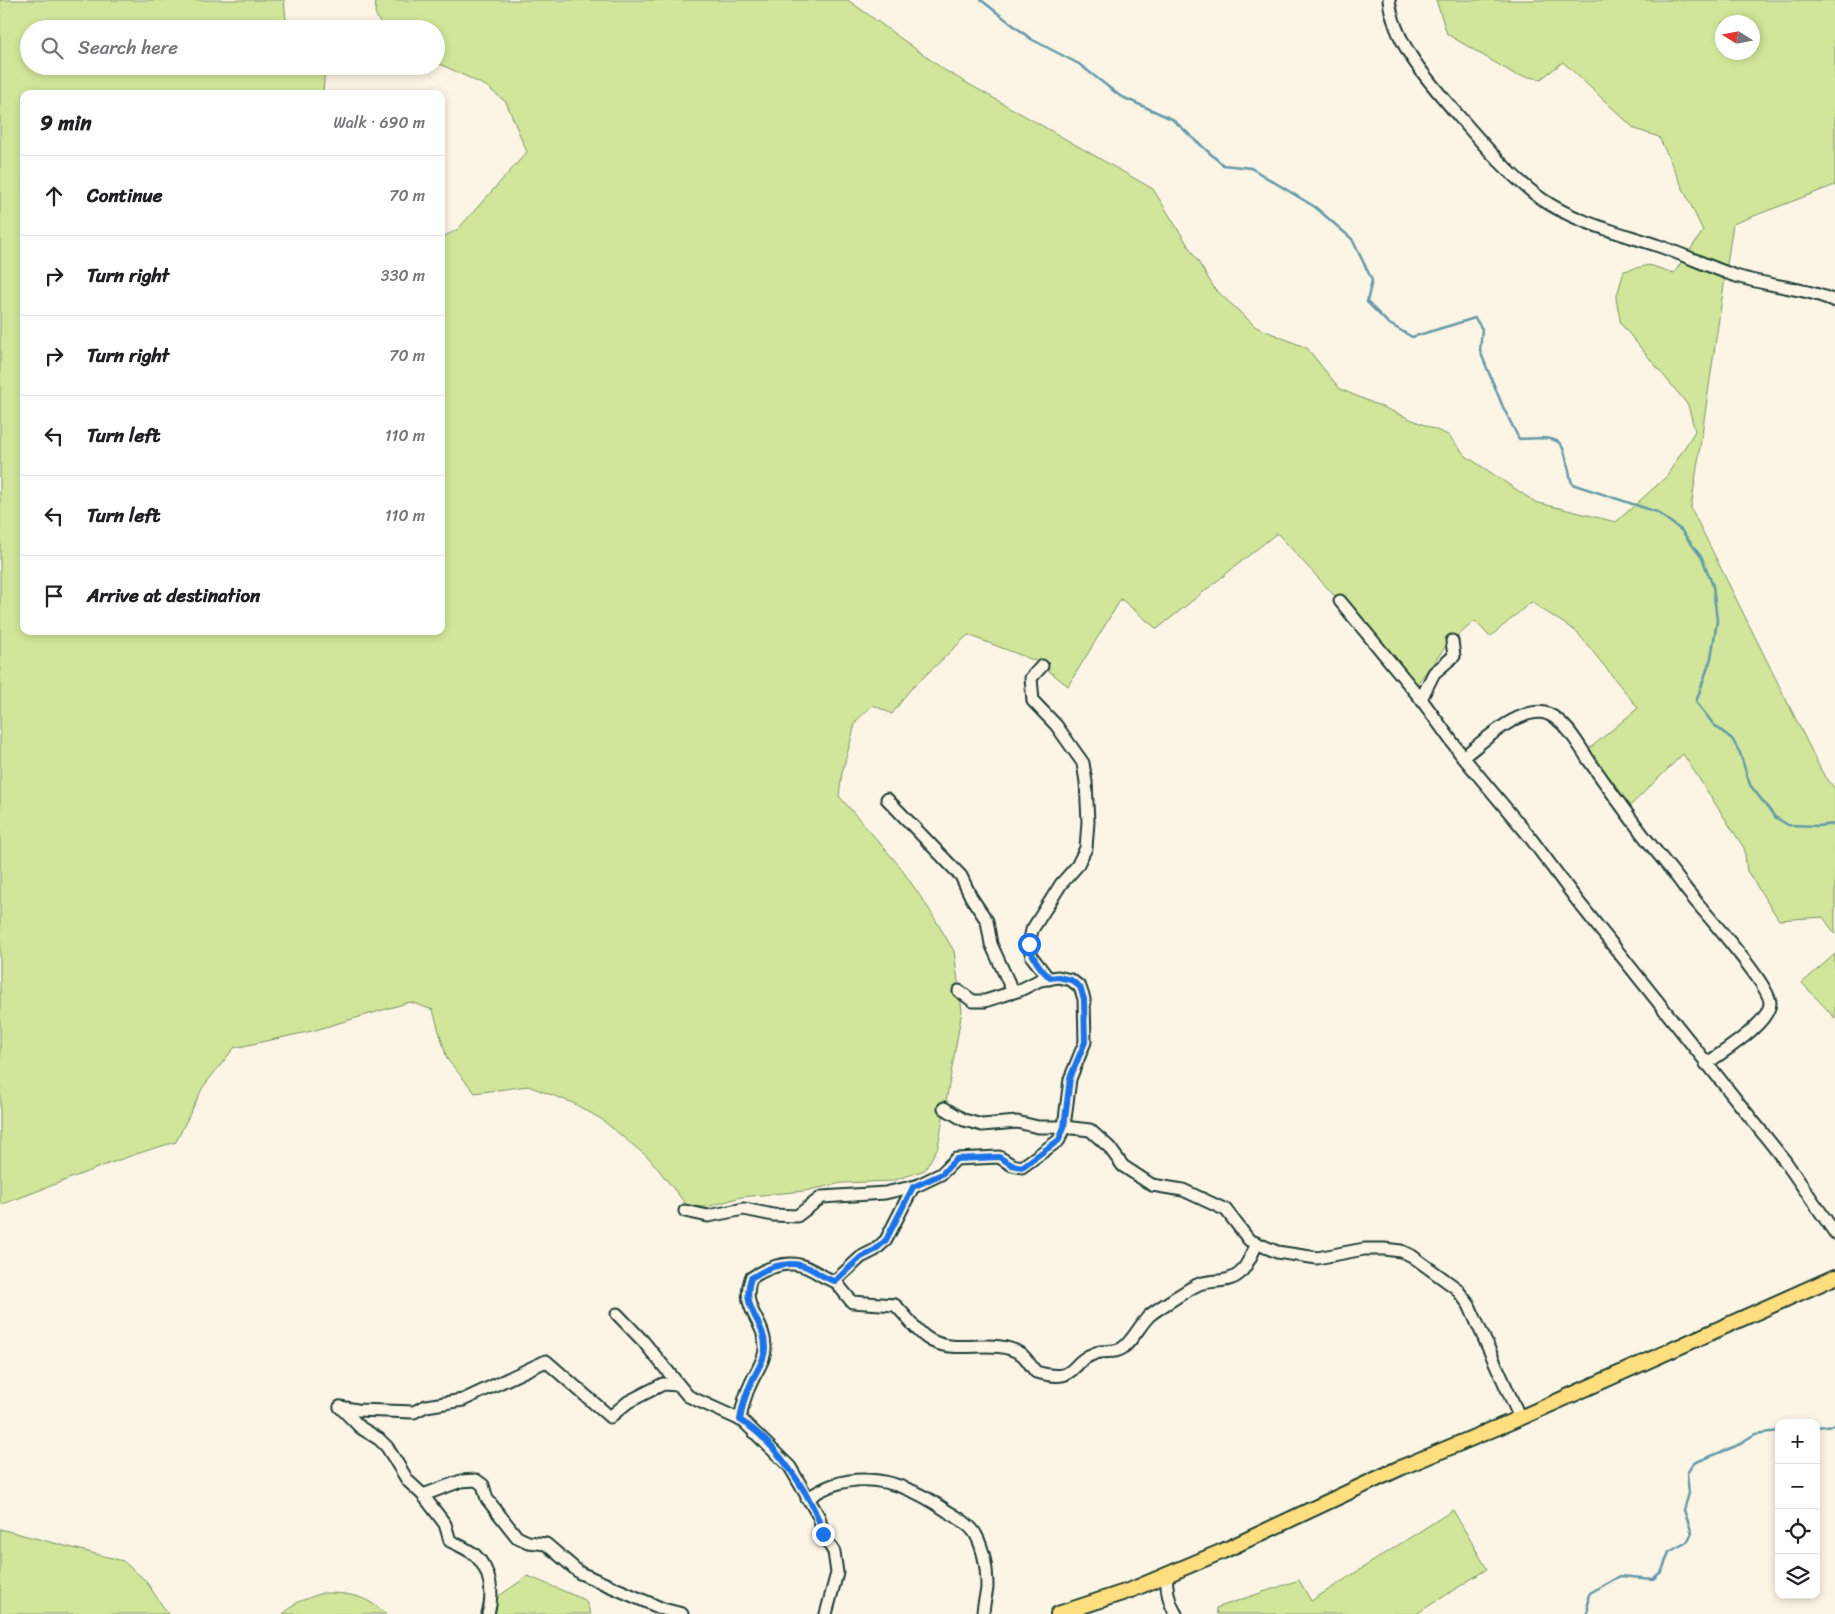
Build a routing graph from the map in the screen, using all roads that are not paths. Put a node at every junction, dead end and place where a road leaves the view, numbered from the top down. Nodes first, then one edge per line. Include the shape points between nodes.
1 (1389, 0) edge
2 (1835, 301) edge
3 (1340, 601) dead end
4 (1452, 641) dead end
5 (1042, 666) dead end
6 (1421, 700) junction
7 (1463, 757) junction
8 (887, 799) dead end
9 (1050, 978) junction
10 (959, 991) dead end
11 (1013, 992) junction
12 (1706, 1064) junction
13 (944, 1108) dead end
14 (1064, 1127) junction
15 (913, 1187) junction
16 (685, 1211) dead end
17 (1835, 1233) edge
18 (1257, 1244) junction
19 (1835, 1277) edge
20 (835, 1281) junction
21 (617, 1314) dead end
22 (678, 1385) junction
23 (1520, 1418) junction
24 (740, 1420) junction
25 (423, 1495) junction
26 (806, 1499) junction
27 (1166, 1575) junction
28 (488, 1614) edge
29 (682, 1614) edge
30 (826, 1614) edge
31 (983, 1614) edge
32 (1058, 1614) edge
33 (1176, 1614) edge

1 - 2 street via 1406,49 1440,94 1486,147 1544,201 1597,225 1734,275
3 - 6 street
4 - 6 street via 1454,656 1434,673
5 - 9 street via 1031,678 1033,701 1056,725 1083,763 1088,822 1086,848 1077,866 1032,930 1029,944 1032,957
6 - 7 street
7 - 12 street via 1529,836
7 - 12 street via 1515,718 1532,712 1548,714 1574,737 1642,834 1741,956 1768,995 1768,1013 1760,1022
8 - 11 street via 961,876 987,921 991,944
9 - 11 street
9 - 14 street via 1071,980 1080,987 1084,999 1085,1042 1070,1078
10 - 11 street via 973,1001 985,1001
12 - 17 street via 1785,1161
13 - 14 street via 964,1120 982,1125 1017,1122 1038,1127
14 - 15 street via 1059,1140 1022,1167 999,1157 956,1159 942,1174
14 - 18 street via 1090,1130 1109,1147 1122,1166 1152,1184 1183,1190 1226,1210 1249,1240
15 - 16 street via 885,1193 822,1196 797,1216 744,1209 708,1216
15 - 20 street via 886,1240
18 - 20 street via 1239,1274 1227,1280 1196,1285 1150,1314 1126,1346 1114,1352 1097,1352 1073,1372 1062,1375 1036,1372 1023,1355 1006,1347 956,1346 927,1338 894,1305 852,1302
18 - 23 street via 1277,1252 1317,1258 1364,1249 1401,1251 1424,1263 1456,1288 1469,1305
19 - 23 main road
20 - 24 street via 810,1268 792,1264 777,1265 751,1278 747,1299 766,1349 745,1397
21 - 22 street
22 - 24 street via 688,1396
22 - 25 street via 663,1384 628,1402 610,1417 546,1362 463,1400 426,1406 414,1412 340,1407 387,1447 408,1481
23 - 27 main road via 1400,1468
24 - 26 street via 790,1467
25 - 28 street via 445,1524 450,1540 475,1555 484,1570 492,1586
25 - 29 street via 460,1481 476,1480 482,1485 487,1500 517,1537 546,1544 580,1573
26 - 30 street via 819,1517 823,1534 834,1552 837,1574
26 - 31 street via 830,1484 863,1479 888,1481 928,1497 976,1534 985,1564 987,1588
27 - 32 main road
27 - 33 street via 1167,1592

